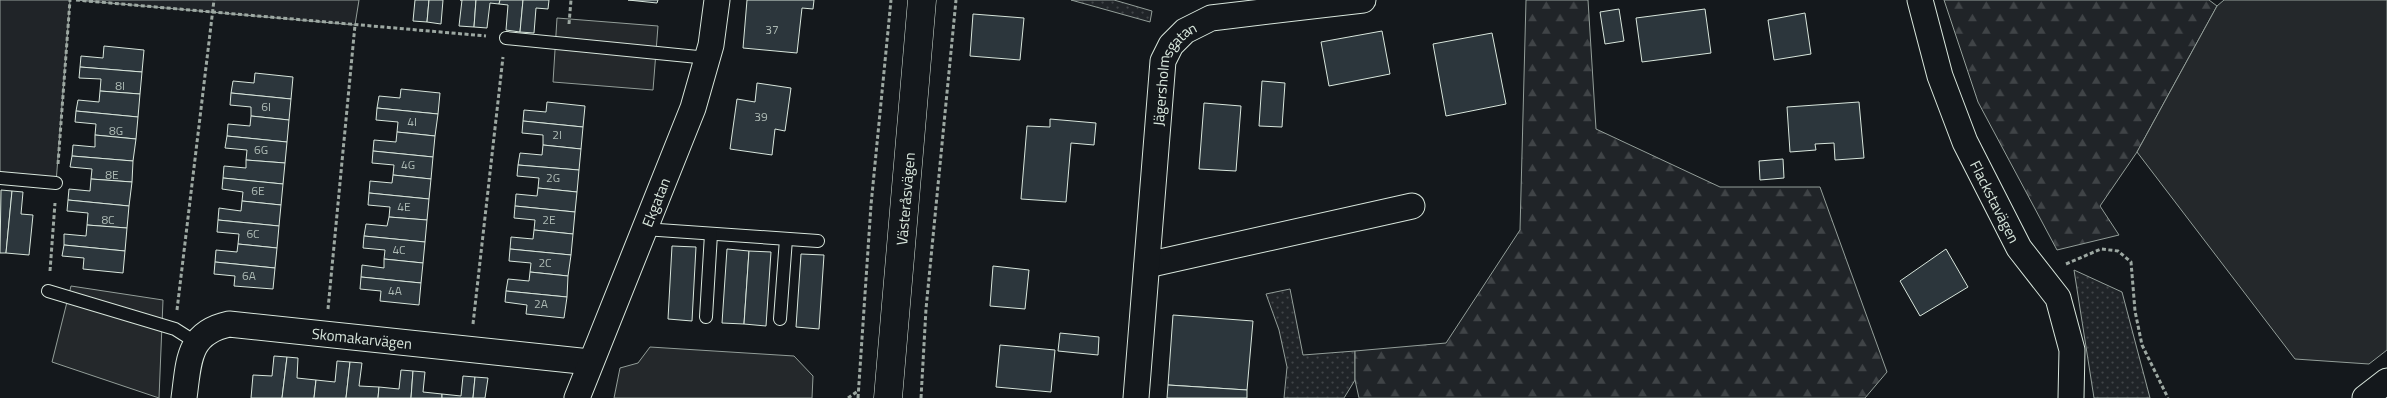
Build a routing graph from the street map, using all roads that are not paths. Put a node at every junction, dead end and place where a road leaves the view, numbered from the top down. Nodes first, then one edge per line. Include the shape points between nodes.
1 (717, 0) edge
2 (922, 0) edge
3 (1363, 0) edge
4 (1920, 0) edge
5 (506, 38) road end
6 (708, 58) junction
7 (0, 178) edge
8 (56, 183) road end
9 (1412, 206) dead end
10 (644, 229) junction
11 (711, 234) junction
12 (786, 238) junction
13 (818, 241) dead end
14 (1146, 265) junction
15 (48, 290) road end
16 (706, 317) dead end
17 (780, 319) dead end
18 (197, 343) junction
19 (590, 362) junction
20 (2387, 381) edge
21 (184, 398) edge
22 (577, 398) edge
23 (888, 398) edge
24 (1136, 398) edge
25 (2071, 398) edge
26 (2365, 398) edge

1 - 6 street, Ekgatan
2 - 23 street, Västeråsvägen
3 - 14 street, Jägersholmsgatan via 1210,18 1185,31 1171,45 1163,60
4 - 25 street, Flackstavägen via 1940,76 1965,142 2020,248 2058,298 2072,350
5 - 6 lane
6 - 10 street, Ekgatan via 693,108
7 - 8 lane
9 - 14 street
10 - 11 lane
10 - 19 street, Ekgatan
11 - 12 lane
11 - 16 lane
12 - 13 lane
12 - 17 lane
14 - 24 street, Jägersholmsgatan
15 - 18 lane via 175,329
18 - 19 street, Skomakarvägen via 214,327 229,324
18 - 21 street via 192,351
19 - 22 street, Ekgatan
20 - 26 street

